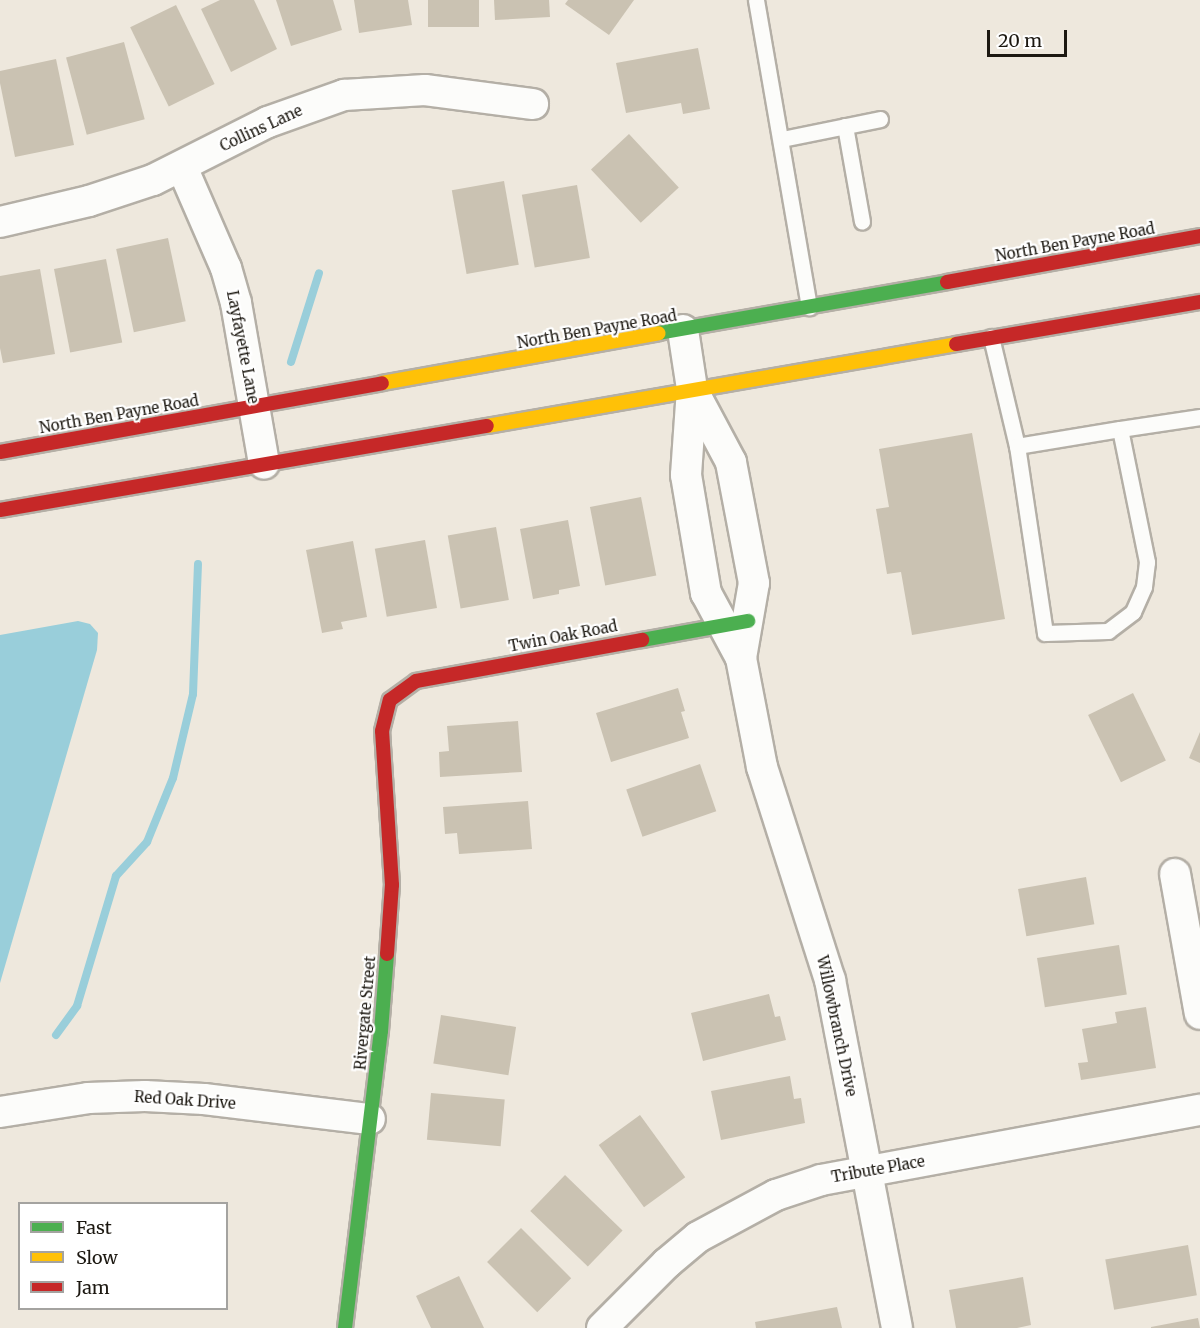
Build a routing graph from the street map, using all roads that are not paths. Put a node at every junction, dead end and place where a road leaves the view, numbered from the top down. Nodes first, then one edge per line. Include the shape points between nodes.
1 (756, 0) edge
2 (533, 104) dead end
3 (880, 119) dead end
4 (845, 126) junction
5 (782, 139) junction
6 (182, 166) junction
7 (862, 221) dead end
8 (0, 222) edge
9 (1200, 236) edge
10 (1200, 302) edge
11 (808, 307) junction
12 (683, 330) junction
13 (992, 337) junction
14 (692, 389) junction
15 (255, 408) junction
16 (1200, 417) edge
17 (1120, 429) junction
18 (1017, 446) junction
19 (0, 452) edge
20 (264, 464) junction
21 (0, 510) edge
22 (735, 622) junction
23 (390, 700) joint
24 (1175, 874) dead end
25 (1200, 1014) edge
26 (1200, 1110) edge
27 (0, 1112) edge
28 (370, 1119) junction
29 (866, 1172) junction
30 (345, 1328) edge
31 (602, 1328) edge
32 (897, 1328) edge

1 - 5 lane
2 - 6 street, Collins Lane via 425,90 344,95 268,122
3 - 4 lane
4 - 5 lane
4 - 7 lane
5 - 11 lane
6 - 8 street, Collins Lane via 89,201
6 - 15 street, Layfayette Lane via 226,268
9 - 11 street, North Ben Payne Road
10 - 13 street
11 - 12 street, North Ben Payne Road
12 - 14 street, Willowbranch Drive
12 - 15 street, North Ben Payne Road
13 - 14 street
13 - 18 lane
14 - 20 street
14 - 22 street, Willowbranch Drive via 686,475 706,593
14 - 22 street, Willowbranch Drive via 731,462 754,583
15 - 19 street, North Ben Payne Road
15 - 20 street, Layfayette Lane
16 - 17 lane
17 - 18 lane
17 - 18 lane via 1147,562 1144,587 1133,612 1108,631 1045,633
20 - 21 street
22 - 23 street, Twin Oak Road via 416,681
22 - 29 street, Willowbranch Drive via 762,766 830,980
23 - 28 street, Rivergate Street via 382,731 392,885
24 - 25 street
26 - 29 street, Tribute Place
27 - 28 street, Red Oak Drive via 88,1098 145,1096 204,1099
28 - 30 street, Rivergate Street
29 - 31 street, Tribute Place via 821,1180 776,1195 698,1237
29 - 32 street, Willowbranch Drive

